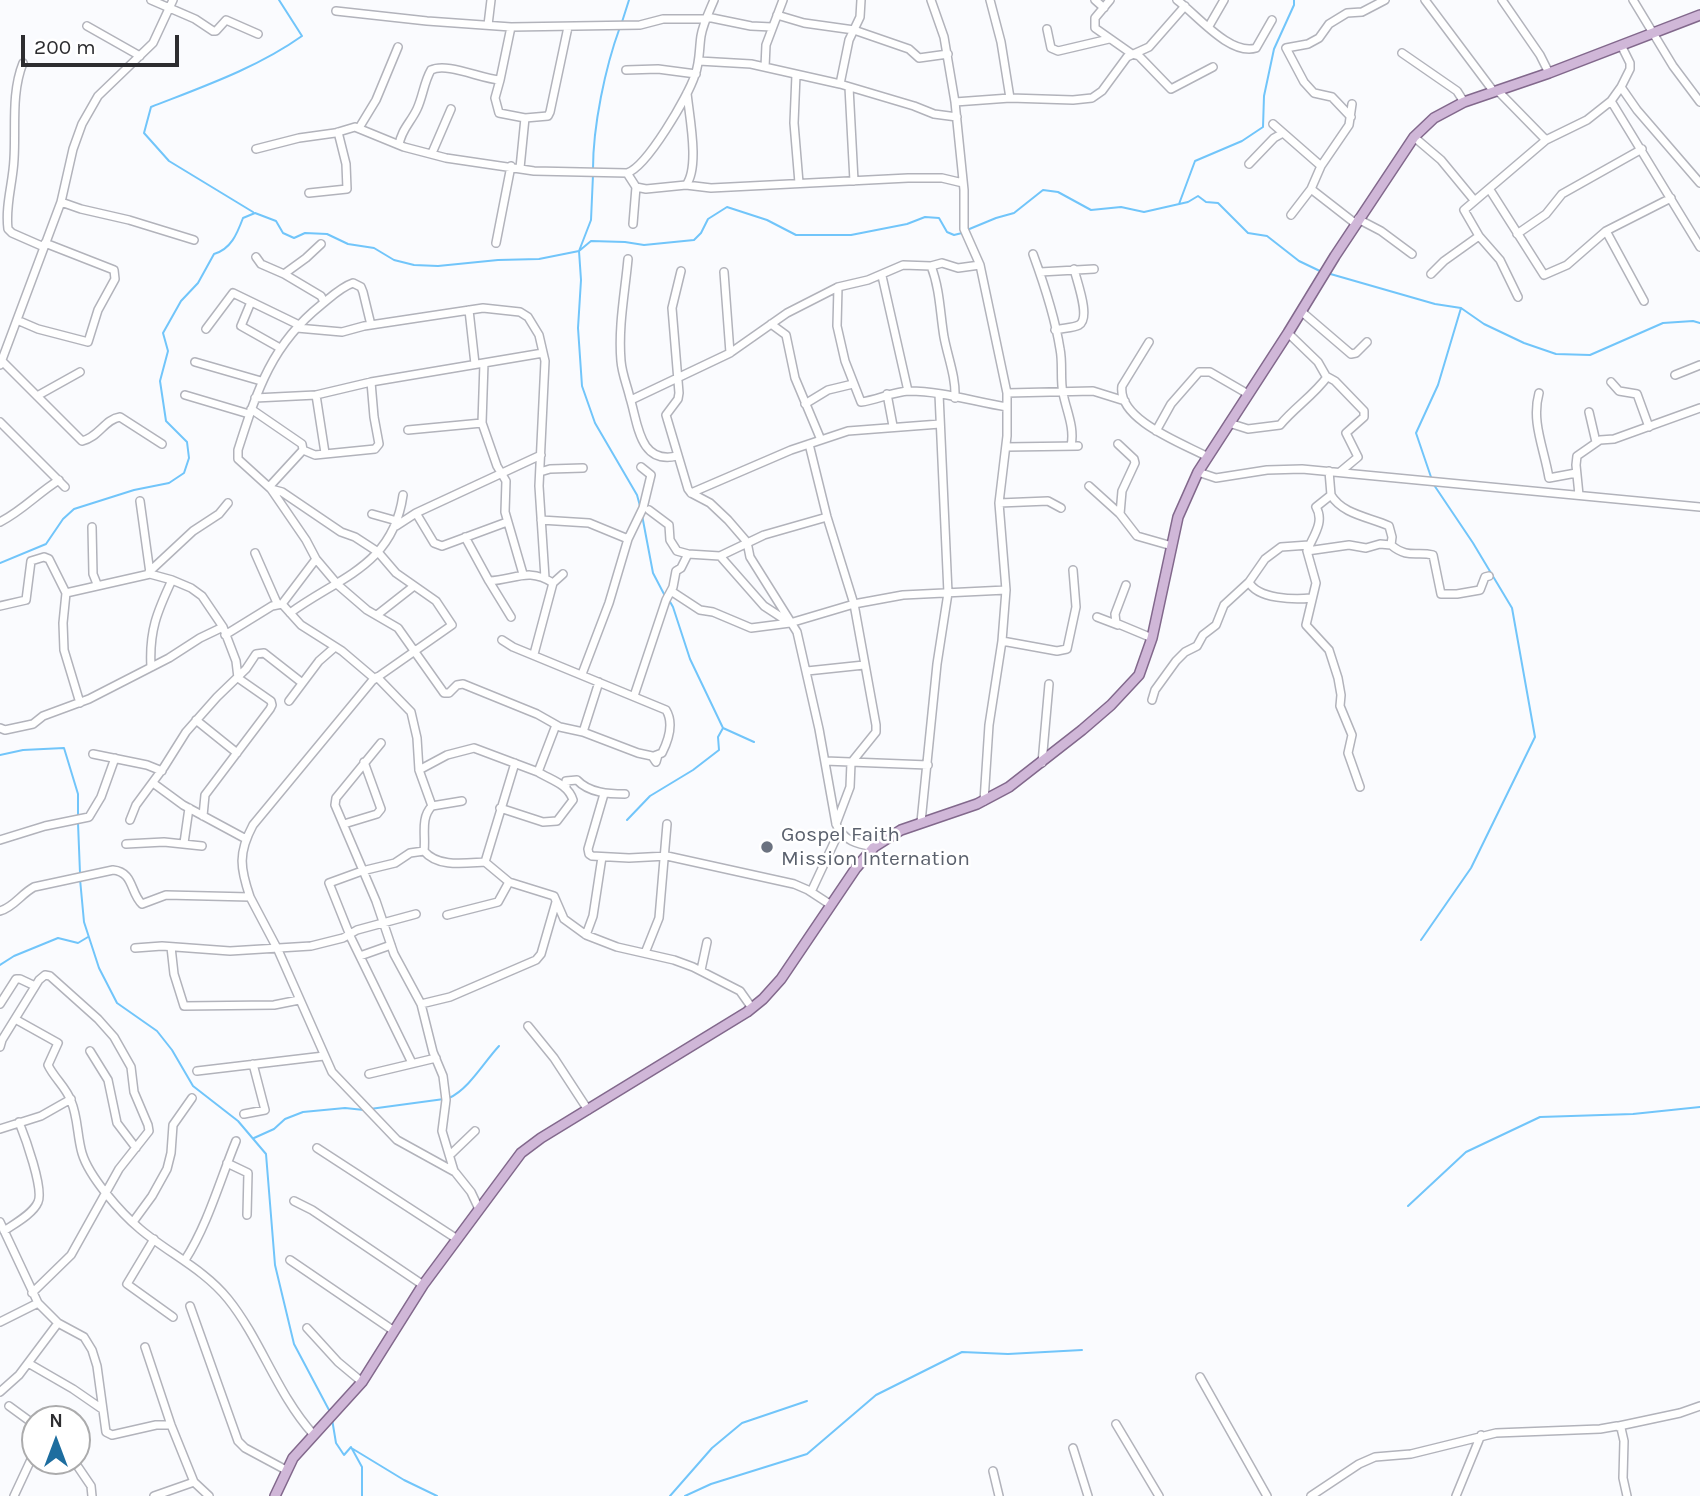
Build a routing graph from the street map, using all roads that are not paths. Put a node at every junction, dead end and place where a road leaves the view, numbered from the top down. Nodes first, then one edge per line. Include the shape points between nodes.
1 (151, 0) edge
2 (491, 0) edge
3 (714, 0) edge
4 (783, 0) edge
5 (860, 0) edge
6 (931, 0) edge
7 (990, 0) edge
8 (1095, 0) edge
9 (1110, 0) edge
10 (1177, 0) edge
11 (1224, 0) edge
12 (1385, 0) edge
13 (1425, 0) edge
14 (1502, 0) edge
15 (1633, 0) edge
16 (171, 4) edge
17 (1185, 6) junction
18 (1104, 8) junction
19 (337, 11) dead end
20 (777, 15) junction
21 (1699, 17) edge
22 (707, 18) junction
23 (1272, 20) dead end
24 (488, 25) junction
25 (87, 26) dead end
26 (1209, 26) junction
27 (512, 27) junction
28 (568, 27) junction
29 (772, 27) junction
30 (1047, 29) dead end
31 (854, 30) junction
32 (258, 34) dead end
33 (1652, 34) junction
34 (1109, 39) junction
35 (1621, 46) junction
36 (398, 47) dead end
37 (1402, 53) dead end
38 (948, 54) junction
39 (1132, 54) junction
40 (140, 57) junction
41 (699, 61) junction
42 (23, 63) dead end
43 (1213, 67) dead end
44 (765, 68) junction
45 (626, 70) dead end
46 (1549, 73) junction
47 (696, 74) junction
48 (796, 75) junction
49 (500, 80) junction
50 (840, 84) junction
51 (849, 87) junction
52 (1622, 87) junction
53 (687, 92) junction
54 (1496, 92) junction
55 (1010, 98) junction
56 (1611, 101) junction
57 (955, 102) junction
58 (1464, 102) junction
59 (1700, 102) edge
60 (1352, 104) dead end
61 (451, 109) dead end
62 (957, 117) junction
63 (1351, 117) junction
64 (525, 118) junction
65 (1273, 124) dead end
66 (359, 128) junction
67 (338, 132) junction
68 (1283, 133) junction
69 (1414, 137) junction
70 (1546, 140) junction
71 (399, 145) junction
72 (256, 149) dead end
73 (1642, 149) junction
74 (432, 153) junction
75 (1249, 164) dead end
76 (511, 166) junction
77 (1321, 166) junction
78 (520, 167) junction
79 (627, 173) junction
80 (854, 181) junction
81 (799, 183) junction
82 (963, 183) junction
83 (1700, 183) edge
84 (686, 185) junction
85 (636, 187) junction
86 (1311, 189) junction
87 (1490, 190) junction
88 (309, 194) dead end
89 (1671, 198) junction
90 (1474, 200) junction
91 (61, 202) junction
92 (1291, 215) dead end
93 (1357, 222) junction
94 (633, 224) dead end
95 (1606, 231) junction
96 (1517, 234) junction
97 (1479, 236) junction
98 (194, 240) dead end
99 (496, 243) dead end
100 (321, 244) dead end
101 (44, 245) junction
102 (1700, 247) edge
103 (1033, 254) dead end
104 (1412, 254) dead end
105 (256, 257) dead end
106 (628, 258) dead end
107 (980, 265) junction
108 (931, 266) junction
109 (1094, 269) dead end
110 (1074, 270) junction
111 (681, 271) dead end
112 (724, 272) dead end
113 (1040, 272) junction
114 (284, 274) junction
115 (1432, 274) dead end
116 (882, 276) junction
117 (838, 287) junction
118 (1518, 297) dead end
119 (1644, 301) dead end
120 (251, 302) junction
121 (324, 302) junction
122 (469, 310) junction
123 (1301, 312) junction
124 (17, 320) junction
125 (771, 324) junction
126 (371, 325) junction
127 (298, 326) junction
128 (206, 329) dead end
129 (1055, 330) junction
130 (1289, 333) junction
131 (1149, 342) dead end
132 (1367, 342) dead end
133 (280, 348) junction
134 (543, 353) junction
135 (730, 353) junction
136 (195, 362) dead end
137 (1, 363) edge
138 (484, 363) junction
139 (475, 364) junction
140 (1700, 365) edge
141 (80, 372) dead end
142 (1675, 375) dead end
143 (1327, 377) junction
144 (679, 378) junction
145 (261, 381) junction
146 (371, 382) junction
147 (1611, 382) dead end
148 (853, 384) junction
149 (908, 391) junction
150 (1062, 392) junction
151 (1007, 393) junction
152 (1539, 393) dead end
153 (887, 394) junction
154 (940, 394) junction
155 (1248, 394) junction
156 (185, 395) dead end
157 (316, 395) junction
158 (37, 396) junction
159 (255, 398) junction
160 (955, 398) junction
161 (631, 400) junction
162 (1125, 401) junction
163 (805, 404) junction
164 (1007, 407) junction
165 (1700, 408) edge
166 (250, 412) junction
167 (1589, 412) dead end
168 (0, 422) edge
169 (482, 423) junction
170 (940, 424) junction
171 (1229, 424) junction
172 (893, 426) junction
173 (1649, 426) junction
174 (408, 430) dead end
175 (1156, 431) junction
176 (821, 440) junction
177 (1596, 442) junction
178 (162, 443) dead end
179 (809, 444) junction
180 (1118, 444) dead end
181 (1006, 447) junction
182 (303, 450) junction
183 (325, 453) junction
184 (541, 455) junction
185 (677, 456) junction
186 (1208, 457) junction
187 (641, 467) dead end
188 (583, 468) dead end
189 (1329, 471) junction
190 (540, 472) junction
191 (1198, 472) junction
192 (1340, 472) junction
193 (502, 473) junction
194 (1576, 473) junction
195 (59, 480) junction
196 (712, 485) junction
197 (1089, 486) dead end
198 (65, 487) dead end
199 (270, 488) junction
200 (691, 493) junction
201 (403, 495) dead end
202 (1331, 495) junction
203 (1579, 495) junction
204 (139, 501) dead end
205 (228, 503) dead end
206 (710, 503) junction
207 (999, 503) junction
208 (1700, 507) edge
209 (1061, 508) dead end
210 (649, 510) dead end
211 (416, 513) junction
212 (372, 514) dead end
213 (1121, 514) junction
214 (827, 517) junction
215 (541, 520) junction
216 (0, 522) edge
217 (507, 522) junction
218 (396, 524) junction
219 (92, 527) dead end
220 (465, 537) junction
221 (628, 539) junction
222 (747, 542) junction
223 (1391, 545) junction
224 (1172, 547) junction
225 (1308, 548) junction
226 (377, 552) junction
227 (255, 553) dead end
228 (688, 554) junction
229 (720, 556) junction
230 (316, 559) junction
231 (1073, 570) dead end
232 (150, 573) junction
233 (523, 574) junction
234 (563, 574) dead end
235 (1489, 576) dead end
236 (545, 578) junction
237 (173, 580) junction
238 (489, 580) junction
239 (1249, 582) junction
240 (554, 583) junction
241 (97, 584) junction
242 (338, 585) junction
243 (1126, 585) dead end
244 (414, 586) junction
245 (1006, 590) junction
246 (671, 591) junction
247 (66, 593) junction
248 (948, 593) junction
249 (1311, 598) junction
250 (279, 603) junction
251 (854, 604) junction
252 (0, 606) edge
253 (289, 613) junction
254 (377, 615) junction
255 (511, 617) dead end
256 (1097, 617) dead end
257 (790, 623) junction
258 (1119, 625) junction
259 (224, 631) junction
260 (1152, 638) junction
261 (502, 640) dead end
262 (1002, 641) junction
263 (335, 647) junction
264 (416, 652) junction
265 (534, 654) junction
266 (864, 666) junction
267 (151, 667) junction
268 (807, 671) junction
269 (582, 674) junction
270 (238, 678) junction
271 (376, 678) junction
272 (301, 682) junction
273 (599, 682) junction
274 (1049, 684) dead end
275 (634, 696) junction
276 (1152, 700) dead end
277 (289, 701) dead end
278 (80, 703) junction
279 (196, 720) junction
280 (556, 725) junction
281 (0, 728) edge
282 (583, 732) junction
283 (381, 743) dead end
284 (237, 753) junction
285 (93, 754) dead end
286 (115, 758) junction
287 (825, 761) junction
288 (364, 762) junction
289 (851, 762) junction
290 (515, 763) junction
291 (1042, 763) junction
292 (928, 765) junction
293 (419, 770) junction
294 (162, 771) junction
295 (537, 772) junction
296 (153, 783) junction
297 (566, 786) junction
298 (1360, 787) dead end
299 (604, 794) junction
300 (625, 794) dead end
301 (984, 801) junction
302 (462, 802) dead end
303 (432, 806) junction
304 (189, 808) junction
305 (500, 808) junction
306 (203, 816) junction
307 (130, 820) dead end
308 (921, 822) junction
309 (344, 824) junction
310 (667, 824) dead end
311 (837, 828) junction
312 (246, 839) junction
313 (0, 840) edge
314 (184, 843) junction
315 (127, 844) dead end
316 (202, 846) dead end
317 (874, 847) junction
318 (424, 852) junction
319 (662, 855) junction
320 (602, 857) junction
321 (485, 862) junction
322 (362, 871) junction
323 (509, 882) junction
324 (811, 892) junction
325 (250, 897) junction
326 (556, 902) junction
327 (831, 905) junction
328 (0, 911) edge
329 (416, 915) dead end
330 (447, 915) dead end
331 (384, 923) junction
332 (349, 934) junction
333 (586, 935) junction
334 (707, 942) dead end
335 (391, 944) junction
336 (171, 947) junction
337 (135, 948) dead end
338 (277, 949) junction
339 (645, 953) junction
340 (360, 956) junction
341 (701, 970) junction
342 (35, 986) junction
343 (299, 1000) junction
344 (0, 1004) edge
345 (421, 1004) junction
346 (752, 1008) junction
347 (15, 1019) junction
348 (528, 1026) dead end
349 (0, 1047) edge
350 (90, 1051) dead end
351 (324, 1056) junction
352 (436, 1058) junction
353 (412, 1063) junction
354 (253, 1064) junction
355 (197, 1071) dead end
356 (369, 1074) dead end
357 (192, 1098) dead end
358 (71, 1099) junction
359 (588, 1110) junction
360 (244, 1114) dead end
361 (19, 1122) junction
362 (0, 1129) edge
363 (475, 1131) dead end
364 (236, 1141) dead end
365 (135, 1148) junction
366 (317, 1148) dead end
367 (450, 1155) junction
368 (227, 1163) junction
369 (455, 1172) junction
370 (106, 1192) junction
371 (294, 1201) dead end
372 (479, 1209) junction
373 (247, 1215) dead end
374 (0, 1222) edge
375 (132, 1222) junction
376 (4, 1231) junction
377 (154, 1239) junction
378 (457, 1239) junction
379 (185, 1259) junction
380 (290, 1260) dead end
381 (423, 1285) junction
382 (32, 1293) junction
383 (38, 1303) junction
384 (190, 1306) dead end
385 (173, 1317) dead end
386 (0, 1322) edge
387 (58, 1323) junction
388 (307, 1328) dead end
389 (394, 1331) junction
390 (145, 1348) dead end
391 (28, 1363) junction
392 (1200, 1377) dead end
393 (362, 1382) junction
394 (0, 1392) edge
395 (9, 1406) dead end
396 (1700, 1406) edge
397 (102, 1409) junction
398 (21, 1414) edge
399 (1116, 1424) dead end
400 (171, 1425) junction
401 (1619, 1426) junction
402 (313, 1434) junction
403 (1481, 1435) junction
404 (1073, 1448) dead end
405 (286, 1471) junction
406 (993, 1471) dead end
407 (24, 1475) edge
408 (84, 1475) edge
409 (194, 1482) junction
410 (14, 1496) edge
411 (92, 1496) edge
412 (153, 1496) edge
413 (209, 1496) edge
414 (275, 1496) edge
415 (999, 1496) edge
416 (1088, 1496) edge
417 (1159, 1496) edge
418 (1267, 1496) edge
419 (1311, 1496) edge
420 (1456, 1496) edge
421 (1627, 1496) edge

1 - 16 street
2 - 24 street
3 - 22 street
4 - 20 street
5 - 31 street
6 - 38 street
7 - 55 street
8 - 18 street
9 - 18 street
10 - 17 street
11 - 26 street
12 - 63 street via 1362,12 1347,13 1308,44 1286,48 1314,93 1332,97
13 - 54 street
14 - 46 street
15 - 33 street
16 - 32 street via 213,31 226,20
16 - 40 street via 156,38
17 - 26 street
17 - 39 street via 1149,47
18 - 34 street via 1093,25
19 - 24 street
20 - 29 street
20 - 31 street
21 - 33 main road
22 - 28 street
22 - 29 street
22 - 41 street
23 - 26 street via 1256,48 1250,50 1231,45
24 - 27 street
25 - 40 street
27 - 28 street
27 - 49 street
28 - 64 street via 551,112 548,117
29 - 44 street
30 - 34 street via 1051,48 1058,51
31 - 38 street via 909,49 919,58
31 - 50 street
33 - 35 main road
33 - 59 street
34 - 39 street
35 - 46 main road
35 - 52 street via 1630,63
36 - 66 street
37 - 58 street via 1457,91
38 - 57 street
39 - 43 street via 1149,64 1171,89
39 - 55 street via 1092,98
40 - 91 street via 92,104 73,149
41 - 44 street
41 - 47 street
42 - 101 street via 16,81 15,160 7,222 12,233
44 - 48 street
45 - 47 street
46 - 54 main road
47 - 53 street
48 - 50 street
48 - 81 street
49 - 64 street via 495,98 499,113
49 - 71 street via 433,68
50 - 51 street
51 - 62 street
51 - 80 street
52 - 56 street
52 - 83 street
53 - 79 street via 656,144 639,166
53 - 84 street via 692,147 691,178
54 - 58 main road
54 - 70 street
55 - 57 street
56 - 70 street via 1587,120
56 - 73 street
57 - 62 street
58 - 69 main road via 1434,118
60 - 63 street
61 - 74 street
62 - 82 street
63 - 77 street
64 - 78 street
65 - 68 street
66 - 67 street
66 - 71 street
67 - 72 street
67 - 88 street via 347,188
68 - 75 street
68 - 77 street
69 - 90 street via 1441,160
69 - 93 main road
70 - 87 street
71 - 74 street
73 - 89 street
73 - 96 street via 1562,194 1546,214
74 - 76 street
76 - 78 street
76 - 99 street
77 - 86 street
78 - 79 street
79 - 85 street
80 - 81 street
80 - 82 street via 942,178
81 - 84 street
82 - 107 street via 965,232
84 - 85 street
85 - 94 street
86 - 92 street
86 - 93 street
87 - 90 street
87 - 96 street
89 - 95 street
89 - 102 street
90 - 97 street via 1464,213
91 - 98 street
91 - 101 street
93 - 104 street
93 - 123 main road
95 - 96 street via 1567,265 1544,275
95 - 119 street
97 - 115 street
97 - 118 street via 1500,260
100 - 114 street
101 - 124 street
101 - 124 street via 114,270 116,279 98,310 88,342
103 - 113 street
105 - 114 street
106 - 161 street via 621,360
107 - 108 street
107 - 151 street
108 - 116 street via 903,265
108 - 160 street
109 - 110 street
110 - 113 street
110 - 129 street via 1084,320
111 - 144 street via 672,308
112 - 135 street
113 - 129 street
114 - 121 street
116 - 117 street
116 - 149 street
117 - 125 street
117 - 148 street via 837,326
120 - 127 street
120 - 128 street via 230,294
120 - 133 street via 240,326
121 - 126 street via 355,283 363,292
121 - 127 street
122 - 126 street
122 - 134 street via 525,314 536,329
122 - 139 street
123 - 130 main road
123 - 132 street via 1349,353 1356,353
124 - 137 street
125 - 135 street
125 - 163 street via 786,335 794,378
126 - 127 street via 337,333
127 - 133 street
129 - 150 street
130 - 143 street
130 - 155 main road
131 - 162 street via 1122,386
133 - 145 street
134 - 138 street
134 - 184 street
135 - 144 street
136 - 145 street
137 - 158 street
138 - 139 street
138 - 169 street
139 - 146 street
140 - 142 street
141 - 158 street
143 - 171 street via 1280,425 1248,429
143 - 192 street via 1365,413 1346,433 1358,457
144 - 161 street
144 - 185 street via 678,399 666,415
145 - 159 street
146 - 157 street
146 - 183 street via 378,447
147 - 173 street via 1619,391 1637,394
148 - 153 street via 861,402
148 - 163 street via 828,390
149 - 153 street
149 - 154 street
150 - 151 street
150 - 162 street via 1093,391
150 - 181 street via 1075,446
151 - 164 street
152 - 194 street via 1535,420 1549,478
153 - 172 street
154 - 160 street
154 - 170 street
155 - 171 main road
155 - 175 street via 1210,372 1199,372 1171,404
156 - 166 street
157 - 159 street
157 - 183 street
158 - 178 street via 82,441 120,417
159 - 166 street
160 - 164 street
161 - 185 street via 640,436 649,449 663,457
162 - 175 street
163 - 176 street
164 - 181 street
165 - 173 street
166 - 182 street via 302,444
166 - 199 street via 237,455
167 - 177 street
168 - 195 street
169 - 174 street
169 - 193 street
170 - 172 street
170 - 248 street
171 - 186 main road
172 - 176 street via 856,429
173 - 177 street
175 - 186 street
176 - 179 street
177 - 194 street via 1577,456
179 - 196 street
179 - 214 street
180 - 213 street via 1135,463 1122,491
181 - 207 street
182 - 183 street
182 - 199 street
184 - 190 street
184 - 193 street
185 - 200 street
186 - 191 main road
187 - 221 street via 650,478 643,508
188 - 190 street
189 - 191 street via 1289,468 1216,478
189 - 192 street
189 - 202 street
190 - 215 street
191 - 224 main road via 1182,505
192 - 203 street
193 - 211 street
193 - 217 street
194 - 203 street
195 - 198 street
195 - 216 street
196 - 200 street
196 - 206 street
197 - 213 street
199 - 226 street
199 - 230 street
200 - 206 street
201 - 218 street
202 - 223 street via 1362,518 1389,526
202 - 225 street via 1316,507 1319,525
203 - 208 street
204 - 232 street
205 - 232 street
206 - 222 street
207 - 209 street via 1048,501
207 - 245 street
210 - 228 street via 669,526 677,551
211 - 218 street
211 - 220 street via 437,546
212 - 218 street
213 - 224 street via 1137,536
214 - 222 street
214 - 251 street
215 - 221 street via 589,523
215 - 236 street
217 - 220 street
217 - 233 street
218 - 226 street
219 - 241 street
220 - 238 street
221 - 269 street
222 - 229 street
222 - 257 street via 750,558
223 - 225 street
223 - 235 street via 1410,555 1433,555 1441,594 1480,590
224 - 260 main road
225 - 239 street via 1280,547
225 - 249 street via 1316,583
226 - 242 street
226 - 244 street
227 - 250 street
228 - 229 street
228 - 246 street via 676,571
229 - 257 street via 764,606
230 - 242 street
230 - 250 street
231 - 262 street via 1076,607 1067,649
232 - 237 street
232 - 241 street
233 - 236 street
233 - 238 street
234 - 240 street
236 - 240 street
237 - 259 street via 202,596
237 - 267 street via 154,619
238 - 255 street
239 - 249 street via 1267,595
239 - 276 street via 1224,606 1216,625 1197,646 1176,661
240 - 265 street
241 - 247 street
242 - 253 street
242 - 254 street
243 - 258 street via 1115,614
244 - 254 street
244 - 264 street via 436,601 452,625
245 - 248 street
245 - 262 street
246 - 257 street via 700,610 751,628
246 - 275 street
247 - 252 street via 44,557 30,563 26,600
247 - 278 street via 64,650
248 - 251 street
248 - 292 street
249 - 298 street via 1306,625 1329,650 1340,706 1352,734 1348,754
250 - 253 street
250 - 259 street
251 - 257 street
251 - 266 street
253 - 263 street
254 - 264 street via 398,628
256 - 258 street
257 - 268 street
258 - 260 street
259 - 267 street via 200,638
259 - 270 street
260 - 291 main road via 1143,668 1133,682
261 - 265 street
262 - 301 street via 989,725
263 - 271 street
263 - 272 street
264 - 271 street
264 - 280 street via 444,693 463,684
265 - 269 street
266 - 268 street
266 - 289 street via 876,732
267 - 278 street
268 - 287 street
269 - 273 street
270 - 272 street via 260,652
270 - 279 street
270 - 284 street via 272,705
271 - 293 street via 411,712
271 - 312 street
272 - 277 street
273 - 275 street
273 - 282 street
274 - 291 street
275 - 282 street via 670,715 665,748 655,755 638,753
278 - 281 street via 33,724
279 - 284 street
279 - 294 street
280 - 282 street
280 - 295 street
283 - 288 street
284 - 306 street via 205,795
285 - 286 street
286 - 294 street
286 - 313 street via 89,817
287 - 289 street
287 - 311 street
288 - 309 street via 335,802
288 - 309 street via 381,809
289 - 292 street
289 - 311 street via 850,788
290 - 293 street via 474,747
290 - 295 street
290 - 305 street
291 - 301 main road
292 - 308 street
293 - 303 street
294 - 296 street
295 - 297 street
296 - 304 street
296 - 307 street
297 - 299 street via 566,780 577,780
297 - 305 street via 574,798 557,821 542,822
299 - 300 street
299 - 320 street via 588,849 589,854
301 - 308 main road
302 - 303 street
303 - 318 street via 426,812
304 - 306 street
304 - 314 street
305 - 321 street
306 - 312 street
308 - 317 main road
309 - 322 street
310 - 319 street
311 - 317 street via 855,843
311 - 324 street
312 - 325 street via 241,871
314 - 315 street
314 - 316 street
317 - 327 main road
318 - 321 street via 428,857 465,865
318 - 322 street
319 - 320 street
319 - 324 street via 779,879
319 - 339 street via 659,918
320 - 333 street
321 - 323 street
322 - 331 street
322 - 332 street via 329,883
323 - 326 street via 554,896
323 - 330 street via 498,902
324 - 327 street
325 - 328 street via 166,895 142,904 130,880 113,870 34,887
325 - 338 street
326 - 333 street via 564,919
326 - 345 street via 536,960 450,997
327 - 346 main road via 781,979
329 - 331 street
331 - 332 street
331 - 335 street
332 - 338 street via 311,946
332 - 340 street
333 - 339 street
334 - 341 street
335 - 340 street
335 - 345 street
336 - 337 street
336 - 338 street
336 - 343 street via 184,1006 274,1005
338 - 343 street
339 - 341 street
340 - 353 street
341 - 346 street via 740,991
342 - 344 street via 16,979
342 - 347 street
342 - 365 street via 45,975 50,976 114,1037 131,1067 134,1092 148,1125 149,1131
343 - 351 street
345 - 352 street
346 - 359 main road
347 - 349 street
347 - 358 street via 58,1042 48,1065
348 - 359 street
350 - 365 street via 108,1080 117,1123
351 - 354 street
351 - 369 street via 344,1086 397,1140
352 - 353 street
352 - 367 street via 446,1100 442,1131
353 - 356 street
354 - 355 street
354 - 360 street via 265,1110
357 - 375 street via 173,1125 167,1169
358 - 361 street
358 - 370 street via 83,1156
359 - 372 main road via 521,1153
361 - 362 street
361 - 376 street via 33,1161 39,1200
363 - 367 street
364 - 368 street
365 - 370 street
366 - 378 street
367 - 369 street
368 - 373 street via 248,1173
368 - 379 street via 199,1237
369 - 372 street
370 - 375 street
370 - 382 street via 71,1255
371 - 381 street
372 - 378 main road
374 - 376 street
375 - 377 street
376 - 382 street
377 - 379 street
377 - 385 street via 127,1284
378 - 381 main road
379 - 402 street via 226,1297
380 - 389 street
381 - 389 main road
382 - 383 street
383 - 386 street
383 - 387 street
384 - 405 street via 239,1441
387 - 391 street
387 - 397 street via 84,1337 92,1350
388 - 393 street
389 - 393 main road
390 - 400 street
391 - 394 street
391 - 397 street
392 - 418 street
393 - 402 main road
395 - 398 street
396 - 401 street
397 - 400 street via 106,1432 111,1435
399 - 417 street
400 - 409 street
401 - 403 street
401 - 421 street
402 - 405 main road
403 - 419 street via 1366,1460
403 - 420 street
404 - 416 street
405 - 414 main road
406 - 415 street
407 - 410 street
408 - 411 street via 92,1486
409 - 412 street
409 - 413 street

